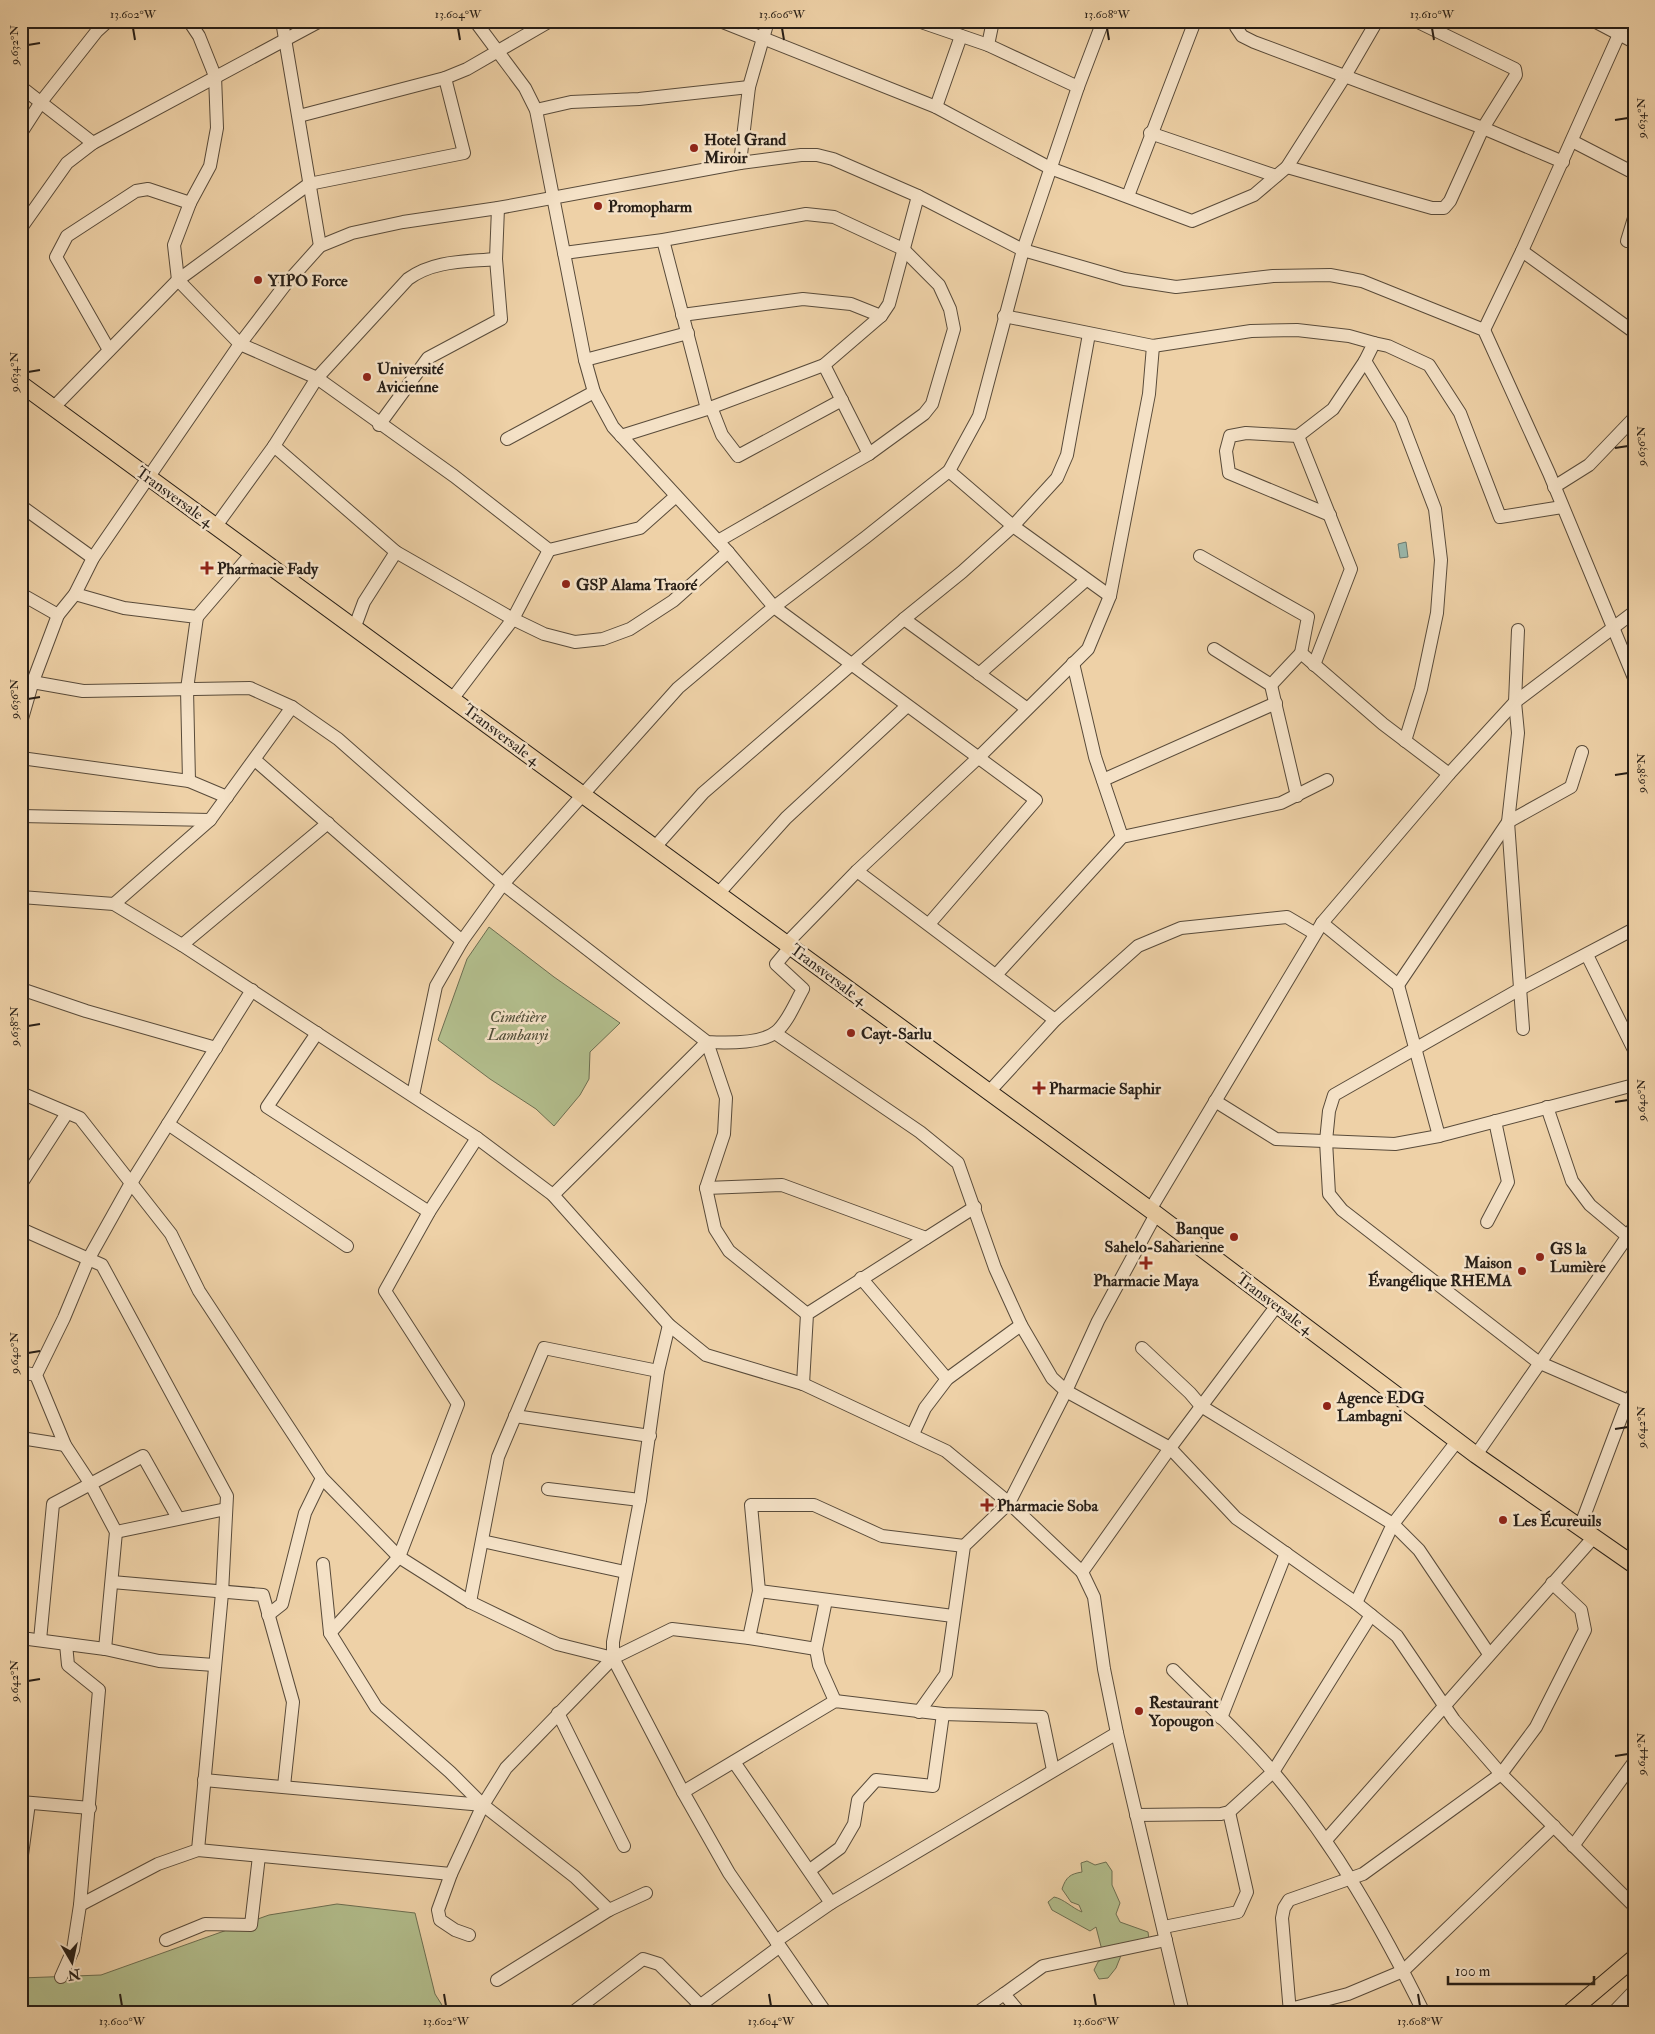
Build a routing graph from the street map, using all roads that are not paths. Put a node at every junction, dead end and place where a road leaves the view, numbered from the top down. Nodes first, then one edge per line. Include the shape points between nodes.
1 (108, 21) edge
2 (189, 21) edge
3 (282, 21) edge
4 (320, 21) edge
5 (475, 21) edge
6 (550, 21) edge
7 (720, 21) edge
8 (768, 21) edge
9 (918, 21) edge
10 (993, 21) edge
11 (1104, 21) edge
12 (1195, 21) edge
13 (1237, 21) edge
14 (1377, 21) edge
15 (1416, 21) edge
16 (1594, 21) edge
17 (1625, 21) edge
18 (1620, 35) junction
19 (961, 36) junction
20 (763, 37) junction
21 (285, 38) junction
22 (1634, 42) edge
23 (988, 45) junction
24 (499, 51) junction
25 (214, 76) junction
26 (1345, 76) junction
27 (445, 78) junction
28 (21, 86) edge
29 (750, 87) junction
30 (1078, 87) junction
31 (41, 102) junction
32 (936, 107) junction
33 (536, 110) junction
34 (299, 116) junction
35 (1483, 128) junction
36 (21, 133) edge
37 (1150, 133) junction
38 (1572, 142) junction
39 (93, 143) junction
40 (1563, 162) junction
41 (740, 163) junction
42 (1287, 167) junction
43 (1050, 168) junction
44 (1634, 174) edge
45 (1276, 176) junction
46 (309, 184) junction
47 (918, 196) junction
48 (1128, 196) junction
49 (553, 197) junction
50 (190, 203) junction
51 (498, 208) junction
52 (1634, 218) edge
53 (21, 228) edge
54 (664, 240) junction
55 (1627, 240) dead end
56 (320, 246) junction
57 (902, 248) junction
58 (1023, 250) junction
59 (1522, 252) junction
60 (564, 253) junction
61 (496, 259) junction
62 (178, 280) junction
63 (682, 315) junction
64 (881, 316) junction
65 (1004, 316) junction
66 (1484, 330) junction
67 (1634, 332) edge
68 (688, 333) junction
69 (1089, 334) junction
70 (240, 344) junction
71 (1374, 344) junction
72 (1153, 346) junction
73 (109, 350) junction
74 (585, 360) junction
75 (1365, 361) junction
76 (824, 365) junction
77 (318, 378) junction
78 (21, 384) edge
79 (594, 392) junction
80 (842, 400) junction
81 (53, 408) junction
82 (709, 408) junction
83 (379, 425) junction
84 (1632, 426) edge
85 (621, 436) junction
86 (1298, 436) junction
87 (507, 440) dead end
88 (274, 446) junction
89 (869, 454) junction
90 (949, 471) junction
91 (150, 477) junction
92 (1554, 487) junction
93 (676, 496) junction
94 (21, 506) edge
95 (1562, 507) junction
96 (1330, 515) junction
97 (216, 526) junction
98 (1013, 526) junction
99 (718, 541) junction
100 (549, 550) junction
101 (396, 552) junction
102 (728, 552) junction
103 (252, 553) junction
104 (1200, 556) dead end
105 (93, 558) junction
106 (1086, 580) junction
107 (21, 594) edge
108 (75, 594) junction
109 (1110, 596) junction
110 (774, 607) junction
111 (1634, 612) edge
112 (58, 615) junction
113 (197, 617) junction
114 (513, 619) junction
115 (904, 619) junction
116 (1612, 628) junction
117 (354, 629) junction
118 (1518, 630) dead end
119 (1214, 649) dead end
120 (1301, 653) junction
121 (1073, 662) junction
122 (852, 663) junction
123 (1314, 665) junction
124 (979, 674) junction
125 (1634, 678) edge
126 (26, 682) edge
127 (1271, 685) junction
128 (187, 689) junction
129 (453, 698) junction
130 (1515, 702) junction
131 (1276, 703) junction
132 (907, 706) junction
133 (292, 707) junction
134 (1026, 708) junction
135 (21, 722) edge
136 (1404, 741) junction
137 (1582, 752) dead end
138 (21, 758) edge
139 (979, 758) junction
140 (255, 760) junction
141 (1449, 774) junction
142 (1103, 780) junction
143 (1326, 780) dead end
144 (189, 781) junction
145 (583, 794) junction
146 (1297, 796) junction
147 (227, 797) junction
148 (21, 816) edge
149 (210, 820) junction
150 (1508, 822) junction
151 (328, 823) junction
152 (1122, 837) junction
153 (655, 847) junction
154 (858, 871) junction
155 (503, 884) junction
156 (718, 894) junction
157 (21, 897) edge
158 (114, 904) junction
159 (929, 924) junction
160 (1318, 928) junction
161 (1634, 929) edge
162 (462, 941) junction
163 (789, 944) junction
164 (182, 945) junction
165 (1587, 955) junction
166 (996, 975) junction
167 (1398, 985) junction
168 (21, 989) edge
169 (1520, 989) junction
170 (252, 990) junction
171 (1055, 1020) junction
172 (1523, 1029) dead end
173 (317, 1033) junction
174 (775, 1033) junction
175 (708, 1042) junction
176 (216, 1048) junction
177 (1416, 1048) junction
178 (1634, 1050) edge
179 (1634, 1085) edge
180 (988, 1093) junction
181 (21, 1094) edge
182 (412, 1094) junction
183 (1215, 1101) junction
184 (1548, 1107) junction
185 (67, 1113) junction
186 (1495, 1121) junction
187 (168, 1124) junction
188 (1438, 1136) junction
189 (477, 1138) junction
190 (1326, 1141) junction
191 (130, 1182) junction
192 (21, 1184) edge
193 (706, 1188) junction
194 (553, 1195) junction
195 (975, 1207) junction
196 (429, 1212) junction
197 (1153, 1212) junction
198 (1487, 1222) dead end
199 (21, 1229) edge
200 (1632, 1234) edge
201 (926, 1238) junction
202 (347, 1246) dead end
203 (88, 1258) junction
204 (861, 1278) junction
205 (1278, 1304) junction
206 (807, 1314) junction
207 (669, 1325) junction
208 (1021, 1325) junction
209 (1142, 1348) dead end
210 (1538, 1362) junction
211 (658, 1371) junction
212 (21, 1372) edge
213 (36, 1374) junction
214 (947, 1379) junction
215 (803, 1384) junction
216 (1066, 1391) junction
217 (1631, 1396) edge
218 (1201, 1406) junction
219 (515, 1416) junction
220 (912, 1434) junction
221 (650, 1436) junction
222 (21, 1438) edge
223 (1458, 1440) junction
224 (65, 1445) junction
225 (1170, 1448) junction
226 (1476, 1455) junction
227 (322, 1478) junction
228 (90, 1483) junction
229 (548, 1489) dead end
230 (640, 1500) junction
231 (1009, 1503) junction
232 (226, 1509) junction
233 (178, 1518) junction
234 (1393, 1524) junction
235 (1580, 1527) junction
236 (116, 1532) junction
237 (1593, 1538) junction
238 (482, 1541) junction
239 (964, 1546) junction
240 (1286, 1553) junction
241 (399, 1557) junction
242 (323, 1564) dead end
243 (1634, 1565) edge
244 (625, 1572) junction
245 (1082, 1572) junction
246 (112, 1582) junction
247 (1552, 1583) junction
248 (759, 1591) junction
249 (222, 1593) junction
250 (826, 1600) junction
251 (470, 1602) junction
252 (1356, 1603) junction
253 (268, 1615) junction
254 (1371, 1615) junction
255 (953, 1616) junction
256 (330, 1633) junction
257 (21, 1638) edge
258 (749, 1638) junction
259 (40, 1640) junction
260 (66, 1644) junction
261 (105, 1649) junction
262 (816, 1649) junction
263 (1488, 1654) junction
264 (613, 1658) junction
265 (214, 1664) junction
266 (1173, 1670) dead end
267 (835, 1701) junction
268 (1444, 1706) junction
269 (919, 1712) junction
270 (558, 1713) junction
271 (943, 1714) junction
272 (1221, 1718) junction
273 (1117, 1733) junction
274 (734, 1762) junction
275 (1634, 1762) edge
276 (1053, 1770) junction
277 (1273, 1772) junction
278 (1501, 1774) junction
279 (204, 1780) junction
280 (284, 1786) junction
281 (683, 1792) junction
282 (25, 1803) edge
283 (483, 1805) junction
284 (90, 1808) junction
285 (1229, 1812) junction
286 (1136, 1815) junction
287 (1554, 1826) junction
288 (1326, 1840) junction
289 (624, 1846) dead end
290 (1573, 1846) junction
291 (198, 1850) junction
292 (259, 1856) junction
293 (21, 1862) edge
294 (810, 1870) junction
295 (451, 1874) junction
296 (1351, 1877) junction
297 (646, 1893) dead end
298 (831, 1903) junction
299 (80, 1905) junction
300 (1634, 1906) edge
301 (609, 1910) junction
302 (1165, 1933) junction
303 (469, 1935) dead end
304 (166, 1940) dead end
305 (778, 1944) junction
306 (1634, 1958) edge
307 (1403, 1970) junction
308 (61, 1977) dead end
309 (497, 1980) dead end
310 (1634, 1991) edge
311 (1004, 1994) junction
312 (696, 2009) edge
313 (1290, 2011) edge
314 (572, 2013) edge
315 (826, 2013) edge
316 (978, 2013) edge
317 (1020, 2013) edge
318 (1183, 2013) edge
319 (1424, 2013) edge
320 (1569, 2013) edge
321 (1613, 2013) edge

1 - 31 street
2 - 25 street via 199,36
3 - 21 street
4 - 21 street
5 - 24 street
6 - 24 street
7 - 20 street
8 - 20 street
9 - 19 street
10 - 23 street
11 - 30 street
12 - 37 street
13 - 26 street via 1236,27 1242,36
14 - 26 street
15 - 35 street via 1515,69 1516,75
16 - 18 street
17 - 18 street
18 - 22 street
18 - 38 street
19 - 23 street
19 - 32 street
20 - 29 street
20 - 32 street
21 - 25 street
21 - 34 street
23 - 30 street
24 - 27 street
24 - 33 street
25 - 39 street
25 - 50 street via 217,128 210,166
26 - 35 street
26 - 42 street
27 - 34 street
27 - 46 street via 464,154
28 - 31 street
29 - 33 street via 639,99 571,102
29 - 41 street
30 - 43 street
31 - 36 street
31 - 39 street
32 - 43 street
33 - 49 street
34 - 46 street
35 - 40 street
35 - 42 street via 1444,208 1432,208
37 - 45 street
37 - 48 street
38 - 40 street
38 - 44 street
39 - 53 street via 67,163
40 - 59 street
41 - 47 street via 817,155
41 - 49 street
42 - 45 street
43 - 48 street
43 - 58 street
45 - 48 street via 1254,194 1192,221
46 - 56 street
46 - 62 street
47 - 57 street
47 - 58 street
49 - 51 street
49 - 60 street
50 - 62 street via 174,245
50 - 73 street via 148,189 136,191 67,236 56,257
51 - 56 street via 403,222 352,233
51 - 61 street
52 - 55 street
54 - 57 street via 806,214 834,218
54 - 60 street
54 - 63 street
56 - 70 street via 284,285
57 - 64 street via 890,304
57 - 89 street via 939,285 950,309 954,329 932,404 924,414
58 - 65 street
58 - 66 street via 1124,280 1176,287 1273,276 1330,275 1362,281
59 - 66 street
59 - 67 street
60 - 74 street
61 - 77 street via 435,264 420,270 408,279
61 - 83 street via 502,319 428,358
62 - 70 street
62 - 73 street
63 - 64 street via 803,299 851,304
63 - 68 street
64 - 76 street
65 - 69 street
65 - 90 street via 979,416
66 - 92 street
68 - 74 street
68 - 82 street
69 - 72 street
69 - 98 street via 1067,455 1057,478
70 - 77 street
70 - 91 street
71 - 72 street via 1349,336 1297,330 1250,331
71 - 75 street
71 - 95 street via 1388,346 1429,365 1460,413 1500,517
72 - 109 street via 1149,394
73 - 81 street
74 - 79 street
75 - 86 street via 1333,410
75 - 136 street via 1401,420 1434,509 1441,560 1435,623 1421,689
76 - 80 street
76 - 82 street
77 - 83 street
77 - 88 street
78 - 81 main road, Transversale 4
79 - 85 street
79 - 87 street
80 - 82 street via 738,456 722,435
80 - 89 street
81 - 91 main road, Transversale 4
82 - 85 street
83 - 100 street via 454,476
84 - 92 street via 1589,465
85 - 93 street
86 - 96 street
86 - 96 street via 1246,433 1230,436 1226,451 1229,473
88 - 97 street
88 - 101 street
89 - 99 street
90 - 98 street
90 - 110 street
91 - 97 main road, Transversale 4
91 - 105 street
92 - 95 street
93 - 99 street
93 - 100 street via 640,528
94 - 105 street
95 - 116 street
96 - 123 street via 1351,569
97 - 103 main road, Transversale 4
98 - 106 street
98 - 115 street
99 - 102 street
100 - 114 street
101 - 114 street
101 - 117 street via 364,602
102 - 110 street
102 - 114 street via 673,601 630,629 603,639 575,642 544,634
103 - 113 street
103 - 117 main road, Transversale 4
104 - 120 street via 1308,617
105 - 108 street
106 - 109 street
106 - 124 street
107 - 112 street
108 - 112 street
108 - 113 street via 124,608
109 - 121 street via 1088,649
110 - 122 street
110 - 145 street via 678,688
111 - 116 street
112 - 126 street
113 - 128 street
114 - 129 street
115 - 122 street
115 - 124 street
116 - 125 street
116 - 130 street
117 - 129 main road, Transversale 4
118 - 130 street
119 - 127 street
120 - 123 street
120 - 127 street
121 - 134 street
121 - 142 street
122 - 132 street
122 - 153 street via 703,793
123 - 136 street
124 - 134 street
126 - 128 street via 83,691
126 - 135 street
127 - 131 street
128 - 133 street via 250,688
128 - 144 street
129 - 145 main road, Transversale 4
130 - 141 street
130 - 150 street via 1518,733
131 - 142 street
131 - 146 street
132 - 139 street
132 - 156 street via 786,818
133 - 140 street
133 - 155 street via 338,740
134 - 139 street
136 - 141 street
137 - 150 street via 1571,787
138 - 144 street
139 - 154 street
139 - 159 street via 1036,800
140 - 147 street
140 - 151 street
141 - 160 street
142 - 152 street
143 - 146 street
144 - 147 street
145 - 153 main road, Transversale 4
145 - 155 street
146 - 152 street via 1281,803
147 - 149 street
148 - 149 street
149 - 158 street
150 - 167 street
150 - 169 street
151 - 162 street
151 - 164 street
152 - 166 street
153 - 156 main road, Transversale 4
154 - 159 street
154 - 163 street
155 - 162 street
155 - 175 street
156 - 163 main road, Transversale 4
157 - 158 street
158 - 164 street
159 - 166 street
160 - 167 street
160 - 171 street via 1287,917 1181,928 1138,946
160 - 183 street
161 - 165 street
162 - 182 street via 436,986
163 - 174 street via 776,964 803,989
163 - 180 main road, Transversale 4
164 - 170 street
165 - 169 street
165 - 178 street
166 - 171 street
167 - 177 street
168 - 176 street
169 - 172 street
169 - 177 street
170 - 173 street
170 - 176 street
171 - 180 street
173 - 182 street
173 - 196 street via 267,1107
174 - 175 street via 742,1043
174 - 195 street via 920,1132 958,1163
175 - 193 street via 726,1098 724,1134
175 - 194 street
176 - 187 street
177 - 188 street
177 - 190 street via 1334,1095
179 - 184 street
180 - 197 main road, Transversale 4
181 - 185 street
182 - 189 street
183 - 190 street via 1276,1139
183 - 197 street
184 - 186 street
184 - 200 street via 1572,1181 1590,1205
185 - 191 street via 80,1118
185 - 192 street
186 - 188 street
186 - 198 street via 1508,1182
187 - 191 street
187 - 202 street
188 - 190 street via 1395,1144
189 - 194 street
189 - 196 street
190 - 210 street via 1329,1194 1342,1210
191 - 203 street
191 - 227 street via 171,1234 199,1291
193 - 201 street via 782,1185
193 - 206 street via 714,1229 729,1251
194 - 207 street
195 - 201 street
195 - 208 street via 995,1268
196 - 241 street via 385,1292 458,1404
197 - 205 main road, Transversale 4
197 - 216 street
199 - 203 street
200 - 210 street
201 - 204 street
203 - 213 street via 64,1318
203 - 232 street via 102,1265 227,1496
204 - 206 street
204 - 214 street
205 - 218 street
205 - 223 main road, Transversale 4
206 - 215 street
207 - 211 street
207 - 215 street via 706,1355
208 - 214 street
208 - 216 street via 1052,1378
209 - 218 street
210 - 217 street
210 - 226 street
211 - 219 street via 544,1348
211 - 221 street
212 - 213 street
213 - 224 street
214 - 220 street via 925,1408
215 - 220 street
216 - 225 street
216 - 231 street
217 - 235 street
218 - 225 street
218 - 234 street
219 - 221 street
219 - 238 street via 498,1457
220 - 231 street via 946,1451
221 - 230 street
222 - 224 street
223 - 226 main road, Transversale 4
223 - 234 street
224 - 228 street
225 - 240 street via 1236,1518
225 - 245 street
226 - 235 main road, Transversale 4
227 - 241 street
227 - 253 street via 306,1513 282,1604
228 - 233 street via 143,1456
228 - 236 street
228 - 259 street via 53,1504
229 - 230 street
230 - 244 street
231 - 239 street
231 - 245 street
232 - 233 street
232 - 249 street
233 - 236 street
234 - 252 street
234 - 263 street via 1419,1550
235 - 237 main road, Transversale 4
236 - 246 street
237 - 243 main road, Transversale 4
237 - 247 street
238 - 244 street
238 - 251 street
239 - 248 street via 882,1536 814,1505 751,1505
239 - 255 street
240 - 252 street
240 - 272 street
241 - 251 street
241 - 256 street
242 - 256 street
244 - 264 street
245 - 273 street via 1094,1597
246 - 249 street
246 - 261 street
247 - 263 street
247 - 278 street via 1581,1610 1585,1630 1536,1727
248 - 250 street
248 - 258 street
249 - 253 street via 263,1595
249 - 265 street
250 - 255 street
250 - 262 street
251 - 264 street via 557,1644
252 - 254 street
253 - 280 street via 293,1702
254 - 268 street via 1397,1636
254 - 277 street
255 - 269 street via 946,1674
256 - 283 street via 376,1707
257 - 259 street
258 - 262 street
258 - 264 street via 672,1629
259 - 260 street
260 - 261 street
260 - 284 street via 68,1665 99,1690
261 - 265 street via 159,1661
262 - 267 street via 819,1665
263 - 268 street
264 - 270 street
264 - 281 street
265 - 279 street
266 - 272 street
267 - 269 street
267 - 274 street
268 - 278 street
268 - 288 street
269 - 271 street
270 - 283 street via 506,1768
270 - 289 street
271 - 276 street via 1042,1717
271 - 294 street via 934,1786 876,1780 858,1800 854,1824 840,1848
272 - 277 street
273 - 276 street
273 - 286 street
274 - 281 street
274 - 294 street
275 - 290 street
276 - 298 street
277 - 285 street
277 - 288 street
278 - 287 street
278 - 296 street via 1363,1874
279 - 280 street
279 - 291 street
280 - 283 street
281 - 305 street via 729,1873
282 - 284 street
282 - 293 street
283 - 295 street
283 - 301 street via 575,1877
284 - 299 street
285 - 286 street
285 - 302 street via 1247,1892 1238,1912
286 - 302 street
287 - 290 street
287 - 307 street
288 - 296 street
290 - 300 street
291 - 292 street
291 - 299 street via 158,1864
292 - 295 street
292 - 304 street via 251,1924 205,1924
294 - 298 street
295 - 303 street via 438,1910 440,1920
296 - 307 street
296 - 313 street via 1289,1900 1284,1908 1282,1918
297 - 301 street
298 - 305 street
299 - 308 street via 73,1950
301 - 309 street
302 - 311 street via 1044,1966
302 - 318 street
305 - 312 street
305 - 315 street
306 - 320 main road
307 - 313 street via 1348,1994
307 - 319 street
310 - 321 street
311 - 316 street
311 - 317 street
312 - 314 street via 660,1964 643,1959

